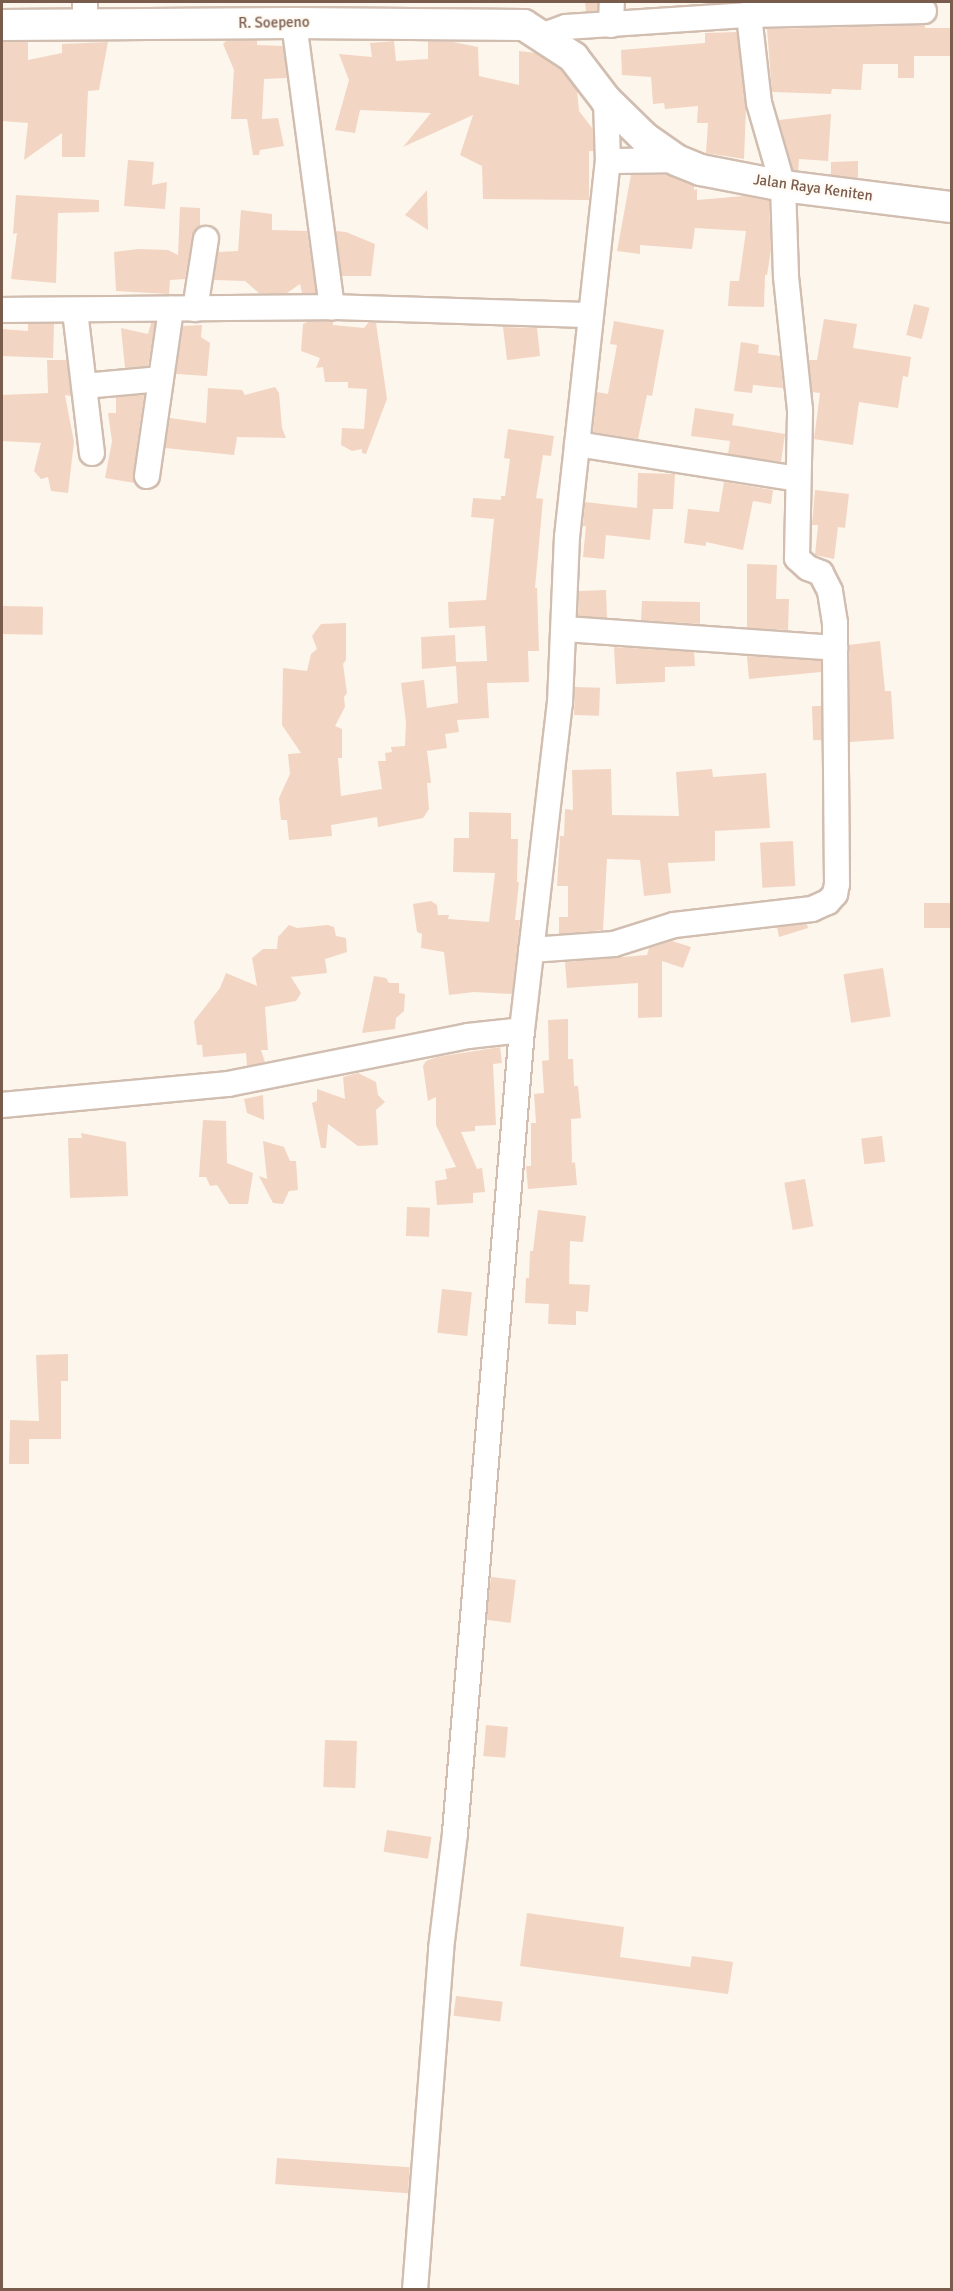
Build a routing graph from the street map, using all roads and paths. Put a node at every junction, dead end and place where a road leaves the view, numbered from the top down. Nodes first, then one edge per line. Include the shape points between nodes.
1 (752, 8) edge
2 (924, 11) dead end
3 (612, 13) edge
4 (85, 14) edge
5 (294, 23) junction
6 (2, 25) edge
7 (544, 35) junction
8 (606, 100) junction
9 (676, 160) junction
10 (608, 161) junction
11 (783, 186) junction
12 (951, 207) edge
13 (206, 239) dead end
14 (332, 307) junction
15 (171, 309) junction
16 (195, 309) junction
17 (2, 310) edge
18 (75, 311) junction
19 (590, 315) junction
20 (161, 379) junction
21 (84, 386) junction
22 (577, 444) junction
23 (92, 453) dead end
24 (147, 476) dead end
25 (797, 479) junction
26 (565, 629) junction
27 (834, 648) junction
28 (531, 950) junction
29 (522, 1030) junction
30 (2, 1105) edge
31 (415, 2289) edge

1 - 2 street
1 - 3 street
1 - 11 street via 759,103
3 - 7 street
4 - 5 street, R. Soepeno
4 - 6 street, R. Soepeno
5 - 7 street, R. Soepeno via 524,25
5 - 14 street
7 - 8 street, R. Soepeno via 573,57
8 - 9 street, Jalan Raya Keniten via 645,138
8 - 10 street
9 - 10 street
9 - 11 street, Jalan Raya Keniten via 701,170
10 - 19 street
11 - 12 street, Jalan Raya Keniten
11 - 25 street via 786,276 800,410
13 - 16 street
14 - 16 street
14 - 19 street
15 - 16 street
15 - 18 street
15 - 20 street
17 - 18 street
18 - 21 street
19 - 22 street
20 - 21 street
20 - 24 street
21 - 23 street
22 - 25 street
22 - 26 street via 567,537
25 - 27 street via 797,558 821,573 830,591
26 - 27 street
26 - 28 street
27 - 28 street via 837,884 828,902 812,909 674,925 614,944
28 - 29 street
29 - 30 street via 468,1036 228,1084
29 - 31 street

